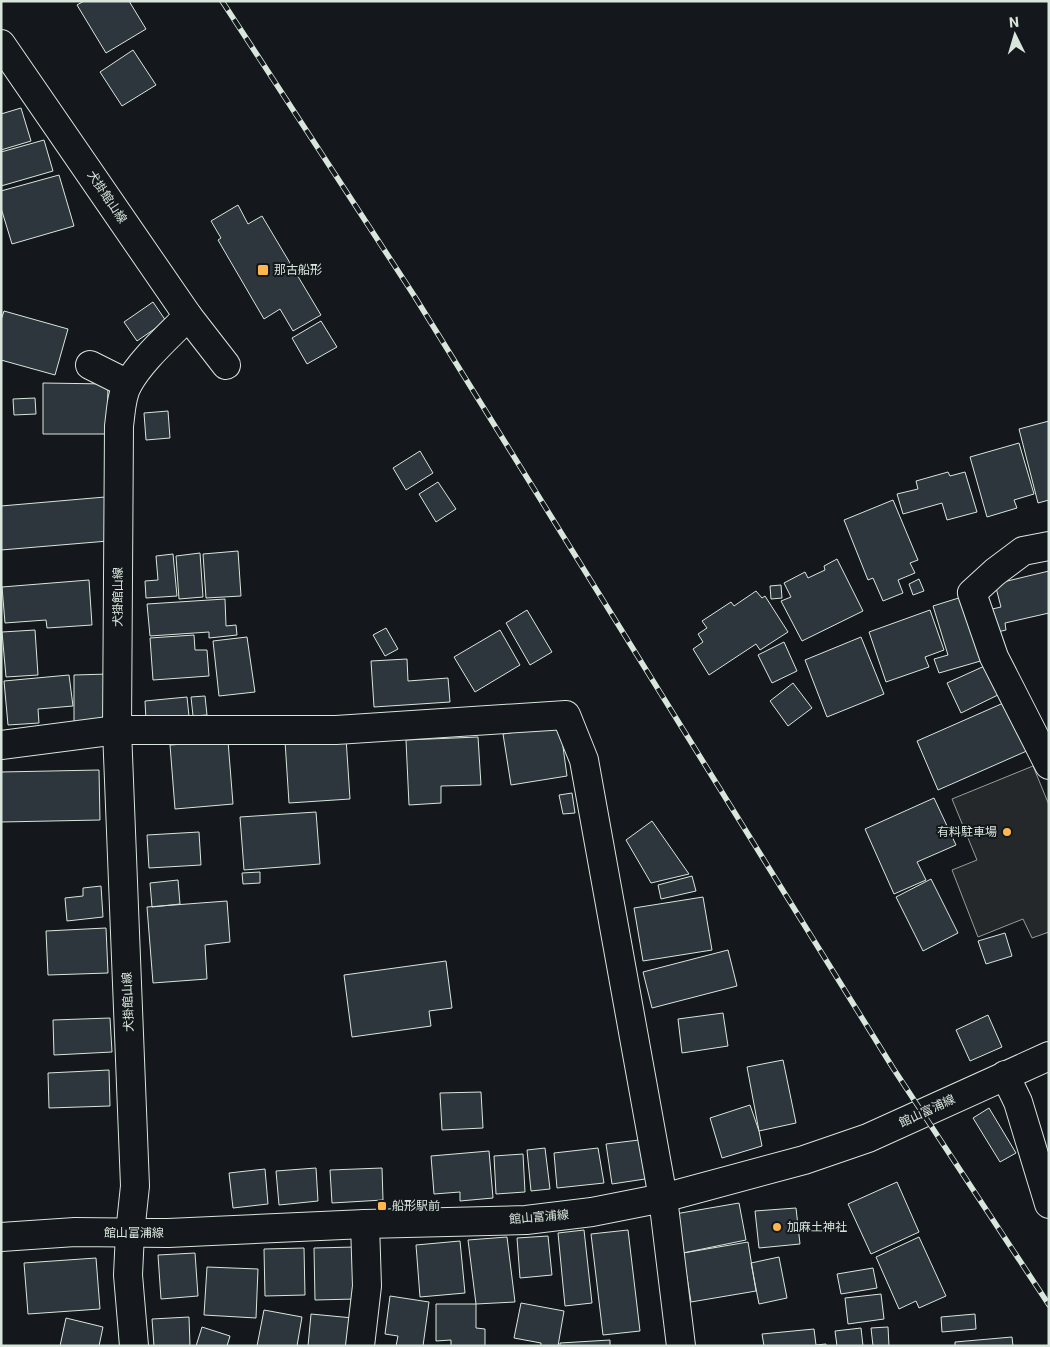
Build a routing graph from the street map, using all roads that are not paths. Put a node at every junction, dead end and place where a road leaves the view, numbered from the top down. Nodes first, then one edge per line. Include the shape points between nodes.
1 (4, 56) edge
2 (188, 316) junction
3 (90, 364) dead end
4 (226, 365) dead end
5 (128, 384) junction
6 (1049, 546) edge
7 (117, 730) junction
8 (1, 745) edge
9 (1049, 765) edge
10 (1049, 1056) edge
11 (1005, 1075) junction
12 (663, 1198) junction
13 (1049, 1204) edge
14 (365, 1224) junction
15 (130, 1233) junction
16 (1, 1237) edge
17 (134, 1346) edge
18 (360, 1346) edge
19 (681, 1346) edge

1 - 2 main road, 犬掛館山線
2 - 4 main road
2 - 5 main road, 犬掛館山線
3 - 5 main road
5 - 7 main road, 犬掛館山線 via 119,426
6 - 9 main road via 1022,551 972,593 994,657
7 - 8 main road
7 - 12 main road via 336,730 566,716 584,760
7 - 15 main road, 犬掛館山線 via 135,1186
10 - 11 main road, 館山富浦線
11 - 12 main road, 館山富浦線 via 868,1138 804,1160
11 - 13 main road via 1018,1102
12 - 14 main road, 館山富浦線 via 592,1212 526,1220
12 - 19 main road
14 - 15 main road, 館山富浦線
14 - 18 main road via 367,1286
15 - 16 main road, 館山富浦線 via 75,1232
15 - 17 main road, 犬掛館山線 via 128,1275

